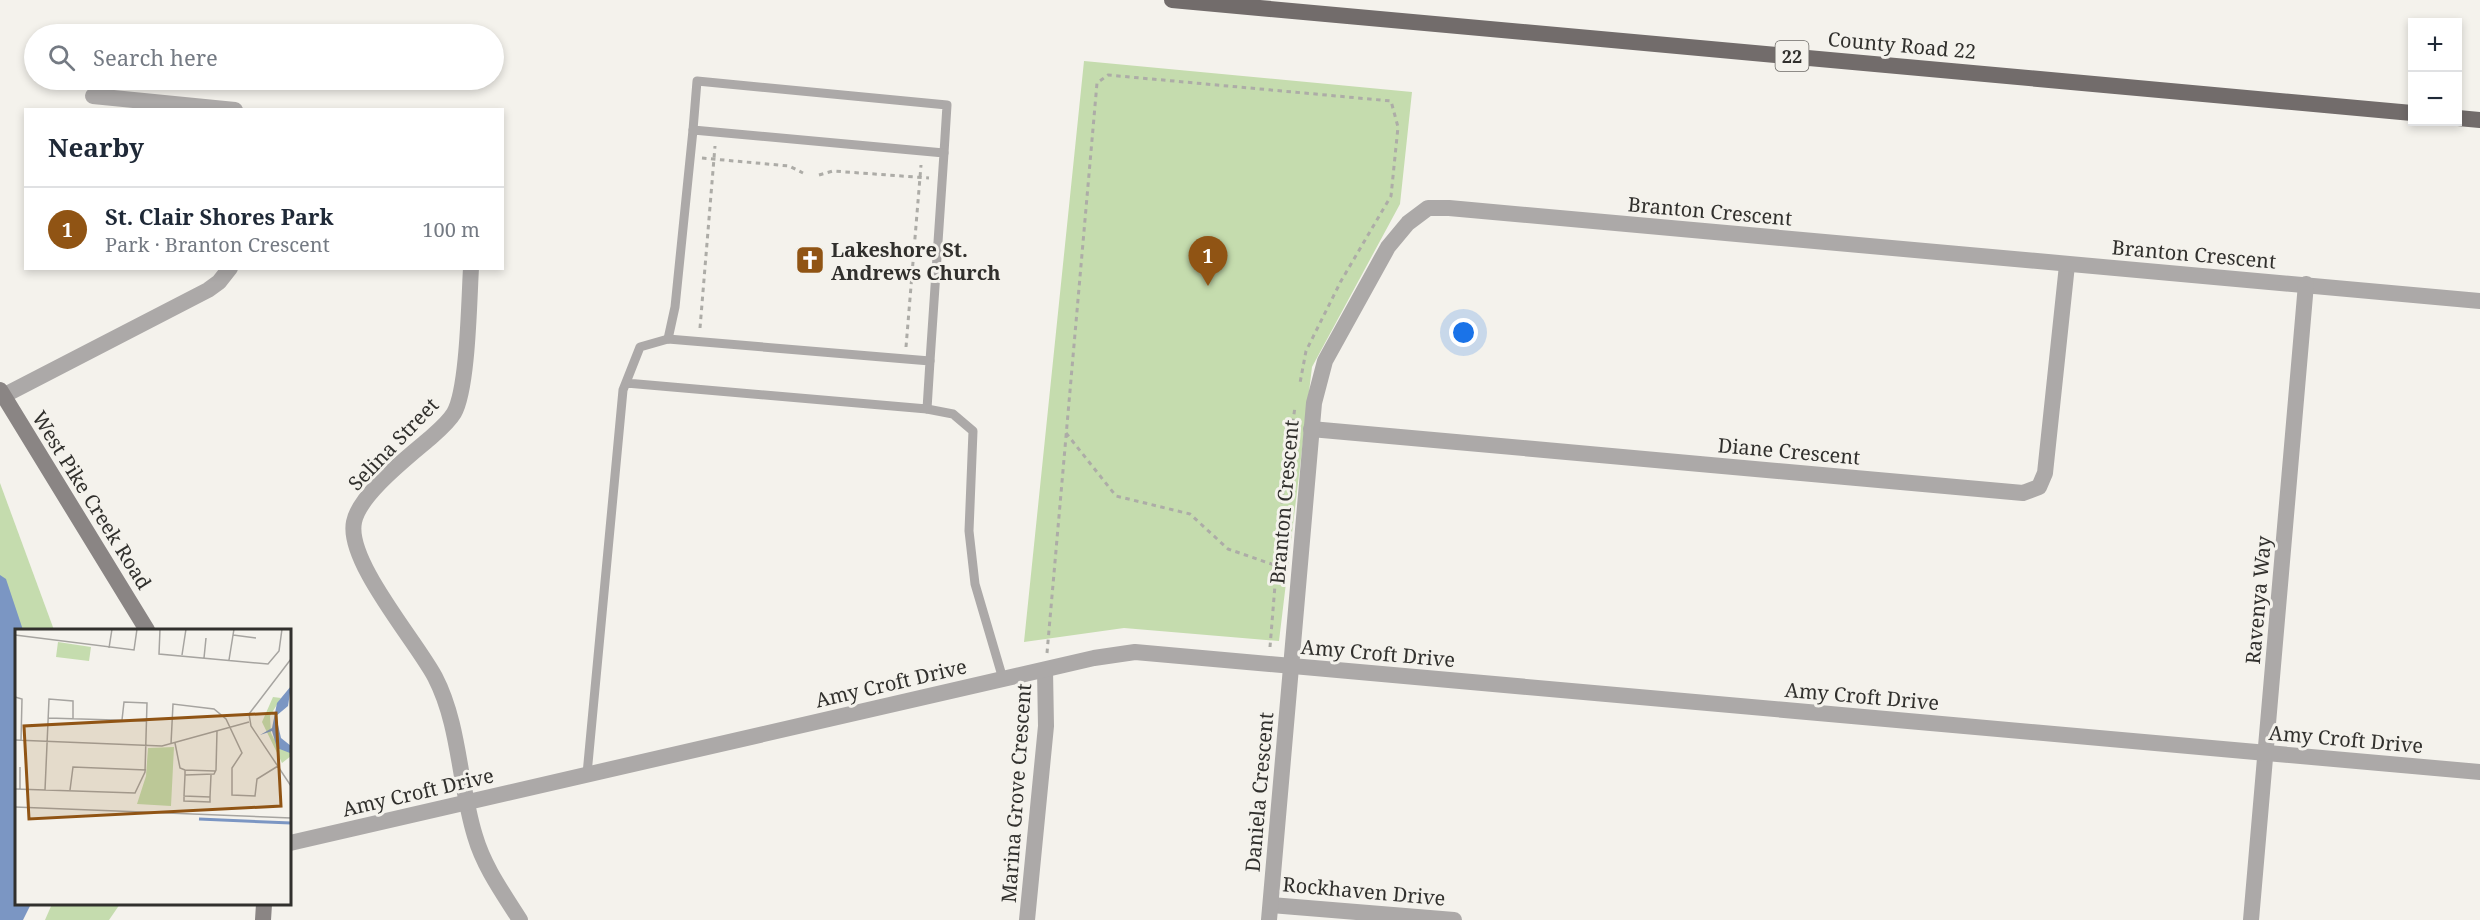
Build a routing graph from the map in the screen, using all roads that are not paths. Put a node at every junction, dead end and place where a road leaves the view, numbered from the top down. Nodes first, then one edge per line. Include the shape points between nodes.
1 (1172, 0) edge
2 (93, 96) dead end
3 (215, 108) edge
4 (2408, 113) edge
5 (2462, 118) edge
6 (2480, 120) edge
7 (693, 130) junction
8 (944, 153) junction
9 (2067, 265) junction
10 (228, 270) edge
11 (471, 270) edge
12 (2306, 284) junction
13 (2480, 301) edge
14 (668, 339) junction
15 (930, 361) junction
16 (626, 383) junction
17 (2, 393) edge
18 (927, 409) junction
19 (1311, 429) junction
20 (146, 629) edge
21 (1290, 667) junction
22 (1045, 670) junction
23 (1003, 679) junction
24 (2265, 753) junction
25 (2480, 772) edge
26 (587, 774) junction
27 (466, 802) junction
28 (291, 843) edge
29 (264, 905) edge
30 (1270, 912) edge
31 (263, 920) edge
32 (520, 920) edge
33 (1027, 920) edge
34 (1454, 920) edge
35 (2251, 920) edge

1 - 4 main road, County Road 22 / 22
2 - 3 street
5 - 6 main road
7 - 8 lane
7 - 8 lane via 697,81 709,82 947,105
7 - 14 lane via 675,307
8 - 15 lane
9 - 12 street, Branton Crescent
9 - 19 street, Branton Crescent via 1428,208 1408,223 1388,247 1325,361
9 - 19 street, Diane Crescent via 2045,473 2039,487 2023,493
10 - 17 street via 208,290
11 - 27 street, Selina Street via 460,397 454,412 444,426 373,491 354,522 358,555 436,679 448,711
12 - 13 street, Branton Crescent
12 - 24 street, Ravenya Way
14 - 15 lane
14 - 16 lane via 640,347
15 - 18 lane
16 - 18 lane
16 - 26 lane
17 - 20 main road, West Pike Creek Road
18 - 23 lane via 953,414 973,430 969,531 974,573
19 - 21 street, Branton Crescent
21 - 22 street, Amy Croft Drive via 1135,652
21 - 24 street, Amy Croft Drive
21 - 30 street, Daniela Crescent
22 - 23 street, Amy Croft Drive
22 - 33 street, Marina Grove Crescent via 1046,726
23 - 26 street, Amy Croft Drive
24 - 25 street, Amy Croft Drive
24 - 35 street, Ravenya Way
26 - 27 street, Amy Croft Drive
27 - 28 street, Amy Croft Drive
27 - 32 street via 484,860
29 - 31 main road
30 - 34 street, Rockhaven Drive

